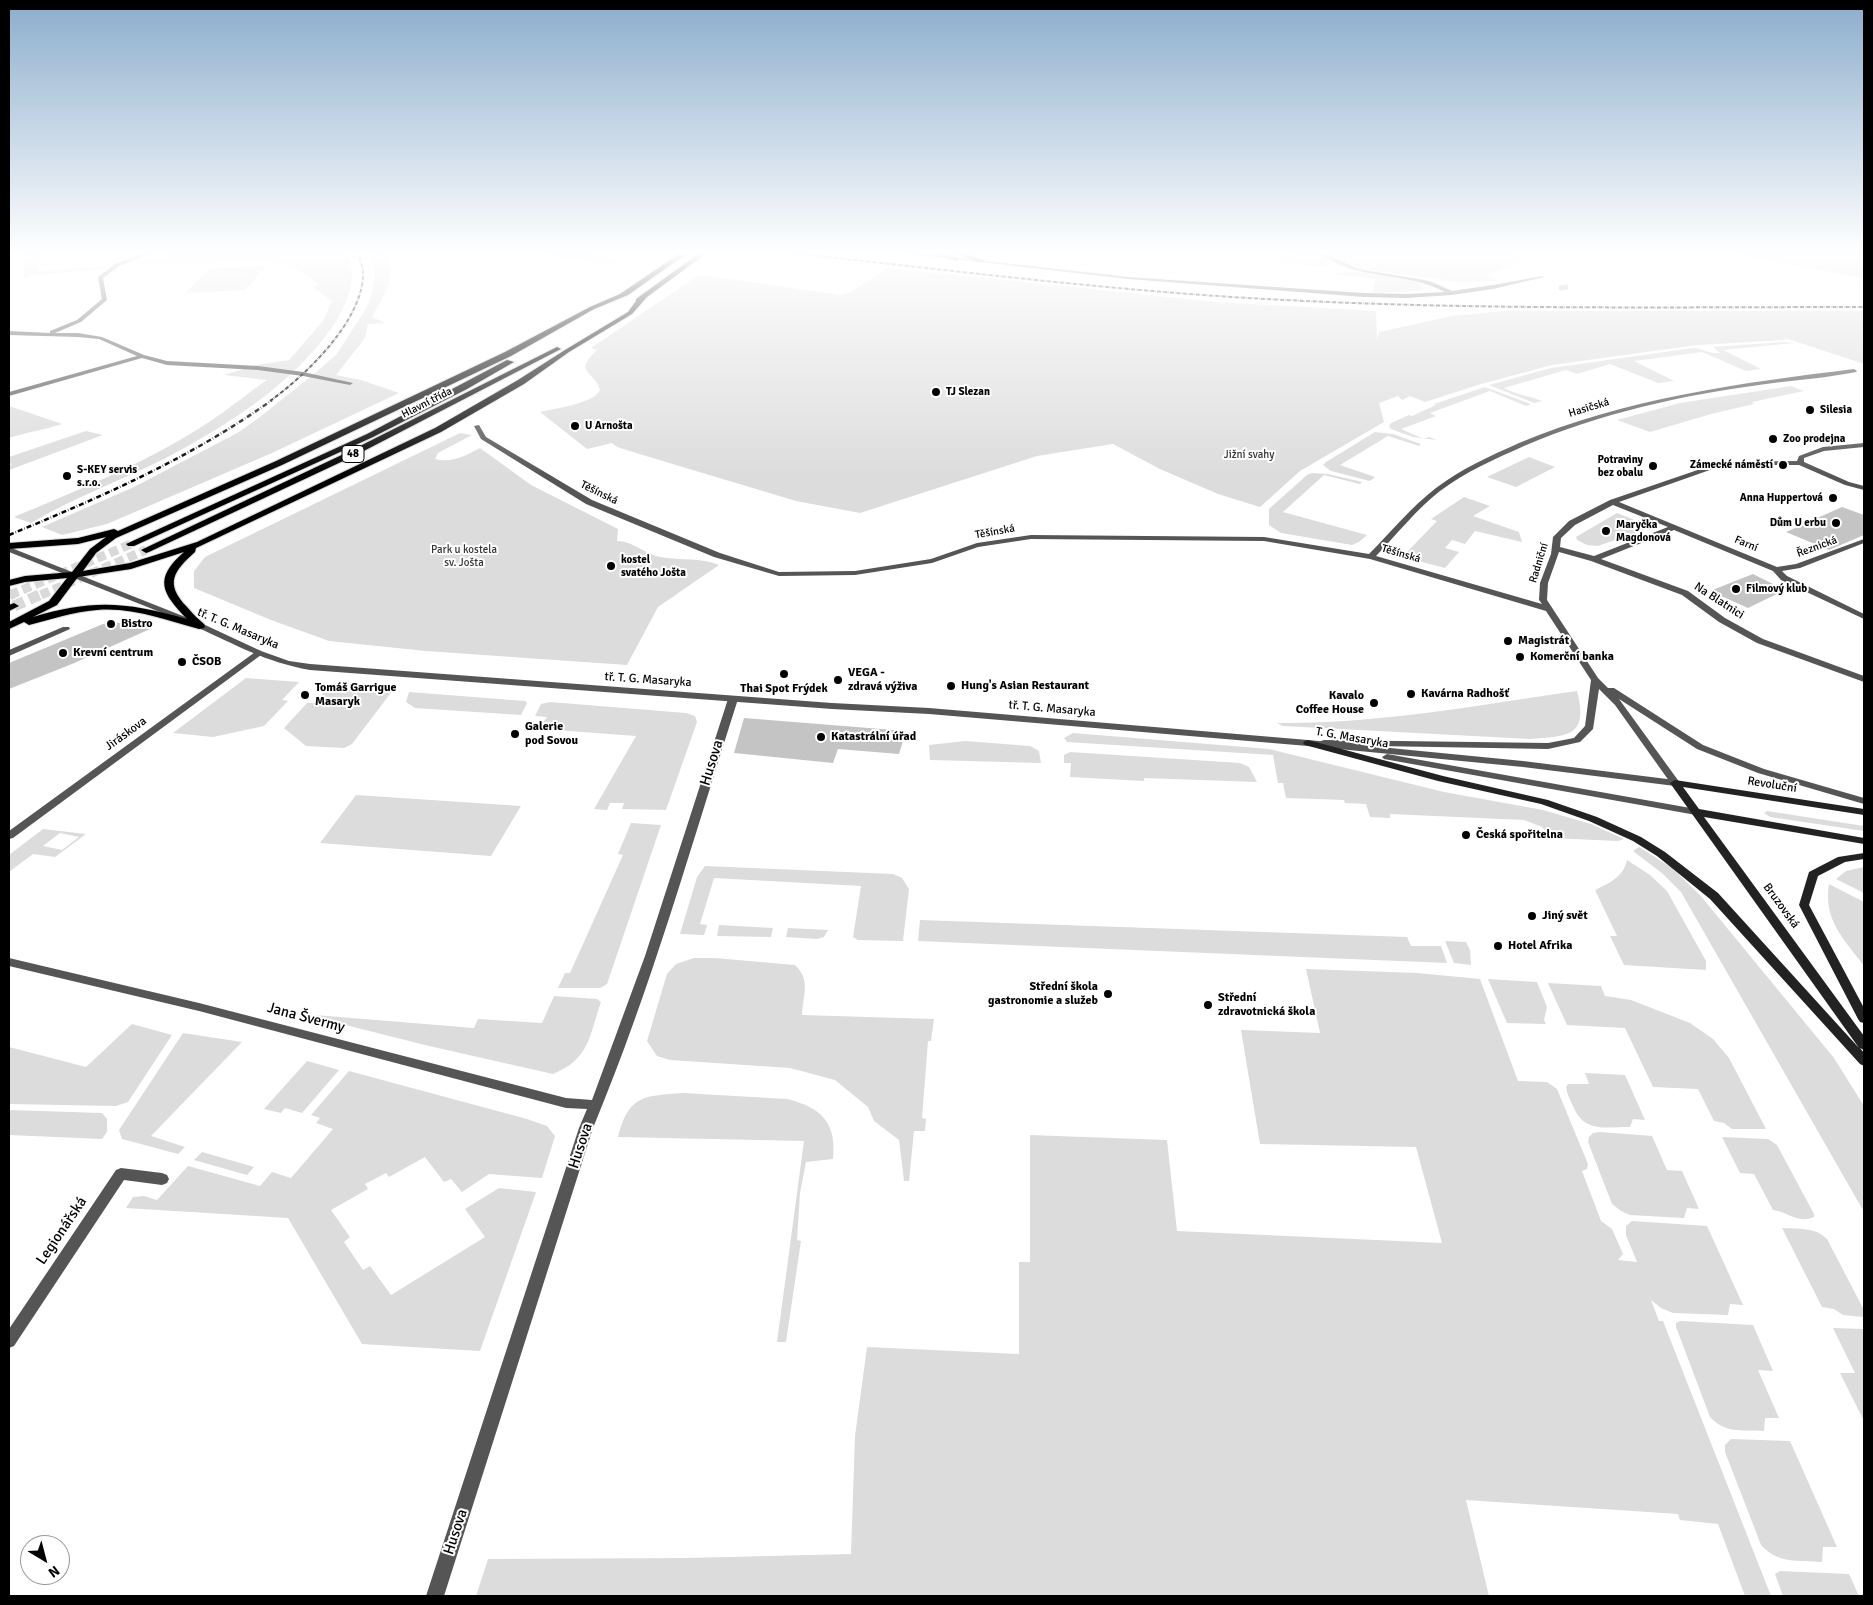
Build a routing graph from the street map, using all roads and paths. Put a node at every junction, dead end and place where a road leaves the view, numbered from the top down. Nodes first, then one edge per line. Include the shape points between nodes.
1 (64, 327) edge
2 (566, 327) edge
3 (593, 327) edge
4 (606, 327) edge
5 (9, 333) edge
6 (47, 334) junction
7 (531, 346) junction
8 (142, 356) junction
9 (1854, 371) dead end
10 (350, 383) dead end
11 (9, 394) edge
12 (476, 426) dead end
13 (1864, 445) edge
14 (1800, 464) junction
15 (1864, 488) edge
16 (1613, 502) junction
17 (133, 526) junction
18 (1675, 527) junction
19 (1864, 541) edge
20 (131, 544) tunnel mouth
21 (200, 544) junction
22 (11, 549) edge
23 (1558, 549) junction
24 (146, 550) tunnel mouth
25 (1371, 557) junction
26 (1594, 559) junction
27 (1776, 569) junction
28 (73, 575) junction
29 (9, 583) edge
30 (1549, 609) junction
31 (1864, 617) edge
32 (200, 626) junction
33 (9, 628) edge
34 (66, 630) dead end
35 (9, 653) edge
36 (258, 653) junction
37 (1864, 679) edge
38 (1595, 680) junction
39 (733, 698) junction
40 (1308, 743) junction
41 (1675, 783) junction
42 (1864, 801) edge
43 (1696, 812) junction
44 (1864, 812) edge
45 (9, 836) edge
46 (1864, 841) edge
47 (1864, 856) edge
48 (9, 962) edge
49 (1864, 1019) edge
50 (1864, 1045) edge
51 (1864, 1061) edge
52 (595, 1105) junction
53 (162, 1180) dead end
54 (9, 1342) edge
55 (435, 1596) edge

1 - 6 street
2 - 7 main road, 48
3 - 24 main road, Hlavní třída / 48 via 437,413
4 - 21 main road, 48 via 438,430
5 - 6 street
6 - 8 street via 100,338
7 - 17 main road, 48 via 279,463
7 - 20 main road, 48 via 465,388 365,438
8 - 10 street via 167,363 258,368
8 - 11 street
9 - 25 street, Hasičská via 1691,393 1568,425 1490,459 1430,496
12 - 25 street, Těšínská via 483,438 589,502 717,555 779,574 855,573 932,561 977,545 1031,537 1264,539
13 - 14 street via 1823,449 1801,457
14 - 15 street
14 - 16 street, Radniční via 1723,463
16 - 18 street, Farní
16 - 23 street, Radniční via 1572,523 1558,537
17 - 22 main road, 48 via 78,541
17 - 28 main road, 48 via 93,551
18 - 26 street
18 - 27 street, Farní
19 - 27 street, Řeznická via 1797,566
21 - 28 main road, 48 via 131,566
21 - 32 main road, 48 via 170,570 168,582 170,592
22 - 28 street, tř. T. G. Masaryka
23 - 26 street, Na Blatnici
23 - 30 street, Radniční via 1543,584 1543,600
25 - 30 street, Těšínská
26 - 37 street, Na Blatnici via 1685,593 1760,642
27 - 31 street, Farní via 1784,578
28 - 29 main road, 48
28 - 32 street, tř. T. G. Masaryka
28 - 33 main road, 48 via 53,603
30 - 38 street, Radniční
32 - 33 main road, 48 via 141,610 99,607
32 - 36 street, tř. T. G. Masaryka
34 - 35 street
36 - 39 street, tř. T. G. Masaryka via 287,663 337,671
36 - 45 street, Jiráskova
38 - 40 street via 1590,727 1577,740 1548,746
38 - 41 street, Radniční via 1618,703
38 - 42 street via 1700,747 1761,771
39 - 40 street, tř. T. G. Masaryka
39 - 52 street, Husova via 651,956
40 - 41 street, T. G. Masaryka
40 - 43 street, T. G. Masaryka
40 - 51 main road via 1440,779 1544,802 1593,818 1637,839 1714,896
41 - 43 main road, Bruzovská
41 - 44 main road, Revoluční
43 - 46 main road
43 - 50 main road, Bruzovská
47 - 49 main road via 1842,859 1813,874 1804,905
48 - 52 street, Jana Švermy via 199,1007 566,1103
52 - 55 street, Husova
53 - 54 street, Legionářská via 121,1174

